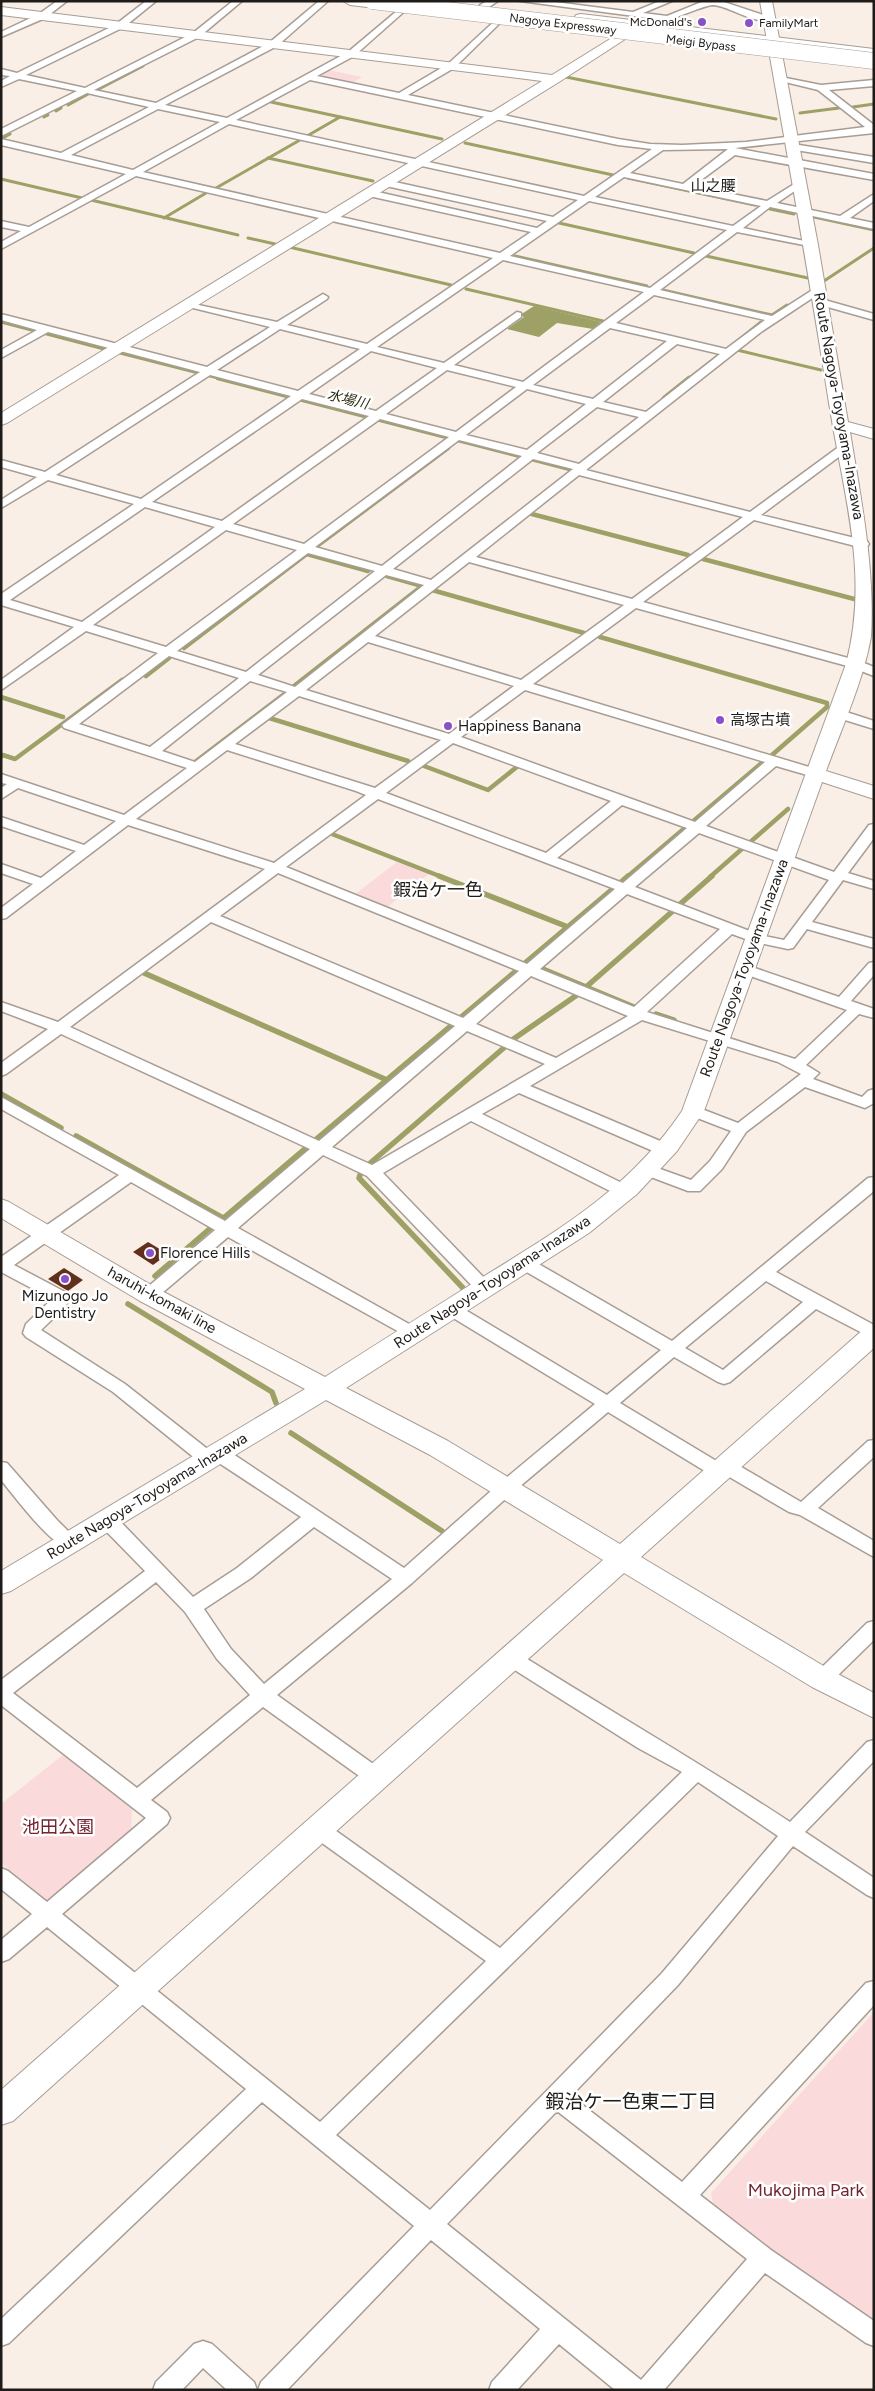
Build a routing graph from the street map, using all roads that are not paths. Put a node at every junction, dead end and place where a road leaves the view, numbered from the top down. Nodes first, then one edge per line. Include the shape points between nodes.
1 (63, 1) edge
2 (152, 1) edge
3 (238, 1) edge
4 (324, 1) edge
5 (350, 1) edge
6 (372, 1) edge
7 (431, 1) edge
8 (438, 1) edge
9 (524, 1) edge
10 (602, 1) edge
11 (668, 1) edge
12 (766, 1) edge
13 (712, 2) edge
14 (398, 4) edge
15 (489, 4) edge
16 (1, 11) edge
17 (634, 13) junction
18 (42, 16) junction
19 (666, 18) junction
20 (768, 18) junction
21 (499, 19) junction
22 (120, 25) junction
23 (649, 26) junction
24 (627, 34) junction
25 (1, 35) edge
26 (196, 35) junction
27 (274, 44) junction
28 (775, 46) junction
29 (874, 53) edge
30 (351, 54) junction
31 (874, 61) edge
32 (450, 66) junction
33 (1, 72) edge
34 (18, 76) junction
35 (308, 77) junction
36 (555, 79) junction
37 (781, 80) junction
38 (874, 82) edge
39 (1, 84) edge
40 (821, 88) junction
41 (86, 90) junction
42 (400, 96) junction
43 (157, 106) junction
44 (494, 116) junction
45 (228, 122) junction
46 (873, 129) edge
47 (1, 133) edge
48 (1, 142) edge
49 (714, 147) junction
50 (660, 148) junction
51 (793, 150) junction
52 (734, 152) junction
53 (62, 156) junction
54 (874, 160) edge
55 (418, 163) junction
56 (134, 173) junction
57 (622, 174) junction
58 (874, 177) edge
59 (386, 183) junction
60 (800, 184) junction
61 (685, 187) junction
62 (368, 193) junction
63 (874, 197) edge
64 (586, 199) junction
65 (769, 204) junction
66 (804, 211) junction
67 (329, 218) junction
68 (555, 220) junction
69 (842, 220) junction
70 (1, 224) edge
71 (874, 226) edge
72 (30, 230) junction
73 (735, 230) junction
74 (538, 231) junction
75 (811, 245) junction
76 (1, 246) edge
77 (501, 257) junction
78 (652, 292) junction
79 (819, 296) junction
80 (323, 297) dead end
81 (190, 304) junction
82 (517, 316) dead end
83 (874, 316) edge
84 (1, 317) edge
85 (773, 319) junction
86 (608, 324) junction
87 (279, 325) junction
88 (42, 331) junction
89 (675, 340) junction
90 (118, 348) junction
91 (370, 348) junction
92 (729, 353) junction
93 (1, 355) edge
94 (447, 366) junction
95 (205, 373) junction
96 (525, 385) junction
97 (298, 397) junction
98 (595, 403) junction
99 (649, 416) junction
100 (376, 418) junction
101 (1, 420) edge
102 (840, 425) junction
103 (874, 434) edge
104 (454, 438) junction
105 (844, 448) junction
106 (528, 456) junction
107 (1, 463) edge
108 (579, 470) junction
109 (46, 476) junction
110 (143, 503) junction
111 (1, 505) edge
112 (753, 516) junction
113 (223, 526) junction
114 (869, 545) edge
115 (305, 549) junction
116 (467, 558) junction
117 (383, 570) junction
118 (433, 584) junction
119 (1, 600) edge
120 (634, 604) junction
121 (84, 626) junction
122 (365, 637) junction
123 (168, 652) junction
124 (855, 664) junction
125 (874, 672) edge
126 (249, 676) junction
127 (1, 686) edge
128 (525, 686) junction
129 (297, 691) junction
130 (836, 713) junction
131 (874, 725) edge
132 (453, 739) junction
133 (226, 745) junction
134 (152, 752) junction
135 (774, 761) junction
136 (198, 767) junction
137 (814, 773) junction
138 (1, 778) edge
139 (18, 783) junction
140 (874, 793) edge
141 (378, 794) junction
142 (1, 795) edge
143 (620, 800) junction
144 (126, 820) junction
145 (1, 821) edge
146 (695, 828) junction
147 (874, 828) edge
148 (86, 850) junction
149 (547, 859) junction
150 (783, 860) junction
151 (1, 868) edge
152 (277, 868) junction
153 (838, 877) junction
154 (43, 883) junction
155 (874, 885) edge
156 (624, 888) junction
157 (1, 915) edge
158 (211, 917) junction
159 (804, 924) junction
160 (730, 928) junction
161 (756, 938) junction
162 (874, 944) edge
163 (874, 966) edge
164 (744, 969) junction
165 (528, 970) junction
166 (842, 1002) junction
167 (1, 1006) edge
168 (857, 1008) junction
169 (874, 1014) edge
170 (638, 1015) junction
171 (465, 1024) junction
172 (60, 1028) junction
173 (718, 1040) junction
174 (558, 1064) junction
175 (797, 1065) junction
176 (1, 1071) edge
177 (803, 1081) junction
178 (518, 1087) junction
179 (874, 1094) edge
180 (1, 1102) edge
181 (693, 1111) junction
182 (471, 1115) junction
183 (740, 1129) junction
184 (320, 1148) junction
185 (666, 1150) junction
186 (648, 1170) junction
187 (373, 1172) junction
188 (130, 1175) junction
189 (874, 1182) edge
190 (626, 1192) junction
191 (1, 1207) edge
192 (226, 1229) junction
193 (46, 1234) junction
194 (524, 1263) junction
195 (1, 1265) edge
196 (764, 1273) junction
197 (484, 1288) junction
198 (150, 1295) junction
199 (815, 1301) junction
200 (451, 1309) junction
201 (412, 1333) junction
202 (874, 1334) edge
203 (673, 1349) junction
204 (326, 1388) junction
205 (607, 1404) junction
206 (874, 1446) edge
207 (213, 1456) junction
208 (1, 1468) edge
209 (722, 1468) junction
210 (506, 1488) junction
211 (805, 1509) junction
212 (314, 1517) junction
213 (107, 1520) junction
214 (70, 1542) junction
215 (874, 1550) edge
216 (622, 1557) junction
217 (157, 1572) junction
218 (405, 1578) junction
219 (1, 1584) edge
220 (192, 1607) junction
221 (874, 1628) edge
222 (509, 1657) junction
223 (822, 1679) junction
224 (1, 1693) edge
225 (263, 1696) junction
226 (874, 1707) edge
227 (874, 1748) edge
228 (697, 1771) junction
229 (376, 1777) junction
230 (137, 1800) junction
231 (318, 1829) junction
232 (792, 1833) junction
233 (1, 1876) edge
234 (874, 1889) edge
235 (48, 1914) junction
236 (1, 1953) edge
237 (502, 1961) junction
238 (139, 1988) junction
239 (874, 1990) edge
240 (262, 2088) junction
241 (556, 2096) junction
242 (1, 2111) edge
243 (321, 2135) junction
244 (684, 2196) junction
245 (431, 2225) junction
246 (763, 2258) junction
247 (558, 2328) junction
248 (1, 2335) edge
249 (874, 2335) edge
250 (165, 2390) edge
251 (244, 2390) edge
252 (270, 2390) edge
253 (501, 2390) edge
254 (634, 2390) edge
255 (648, 2390) edge

1 - 18 street
2 - 22 street
3 - 26 street
4 - 27 street
5 - 14 highway, Meigi Bypass
6 - 31 highway, Nagoya Expressway, bridge
7 - 29 highway, Nagoya Expressway
8 - 15 highway, Meigi Bypass
9 - 17 street
10 - 17 street
11 - 17 street
12 - 20 street, Route Nagoya-Toyoyama-Inazawa
13 - 19 street
13 - 20 street
14 - 21 highway, Meigi Bypass
14 - 30 street
15 - 23 highway, Meigi Bypass
16 - 18 street
17 - 19 street
18 - 22 street
18 - 25 street
19 - 23 street
20 - 28 street, Route Nagoya-Toyoyama-Inazawa
21 - 24 highway, Meigi Bypass
21 - 32 street
22 - 26 street
22 - 34 street
23 - 28 highway, Meigi Bypass via 706,40
24 - 28 highway, Meigi Bypass
24 - 36 street
26 - 27 street
26 - 41 street
27 - 30 street
27 - 43 street
28 - 29 highway, Meigi Bypass
28 - 31 highway, Meigi Bypass
28 - 37 street, Route Nagoya-Toyoyama-Inazawa
30 - 32 street
30 - 35 street
32 - 36 street
32 - 42 street
33 - 34 street
34 - 39 street
34 - 41 street
35 - 42 street
35 - 45 street
36 - 44 street
37 - 40 street
37 - 51 street, Route Nagoya-Toyoyama-Inazawa
38 - 40 street
40 - 46 street
41 - 43 street
41 - 47 street
42 - 44 street
43 - 45 street
43 - 53 street
44 - 50 street
44 - 55 street
45 - 55 street
45 - 56 street
46 - 51 street
48 - 53 street
49 - 50 street
49 - 51 street
49 - 52 street
50 - 57 street
51 - 52 street
51 - 54 street
51 - 58 street
51 - 60 street, Route Nagoya-Toyoyama-Inazawa
52 - 61 street
53 - 56 street
55 - 59 street
55 - 64 street
56 - 67 street
56 - 72 street
57 - 61 street
57 - 64 street
59 - 62 street
59 - 68 street
60 - 65 street
60 - 66 street, Route Nagoya-Toyoyama-Inazawa
61 - 65 street
62 - 67 street
62 - 74 street
63 - 69 street
64 - 68 street
64 - 73 street
65 - 66 street
65 - 73 street
66 - 69 street
66 - 75 street, Route Nagoya-Toyoyama-Inazawa
67 - 77 street
67 - 81 street
68 - 74 street
69 - 71 street
70 - 72 street
72 - 76 street
73 - 75 street
73 - 78 street
74 - 77 street
75 - 79 street, Route Nagoya-Toyoyama-Inazawa
77 - 78 street
77 - 91 street
78 - 85 street
78 - 86 street
79 - 83 street
79 - 85 street
79 - 102 street, Route Nagoya-Toyoyama-Inazawa
80 - 87 street
81 - 87 street
81 - 90 street
82 - 94 street
84 - 88 street
85 - 92 street
86 - 89 street
86 - 96 street
87 - 91 street
87 - 95 street
88 - 90 street
88 - 93 street
89 - 92 street
89 - 98 street
90 - 95 street
90 - 101 street
91 - 94 street
91 - 97 street
92 - 99 street
94 - 96 street
94 - 100 street
95 - 97 street
95 - 109 street
96 - 98 street
96 - 104 street
97 - 100 street
97 - 110 street
98 - 99 street
98 - 106 street
99 - 108 street
100 - 104 street
100 - 113 street
102 - 103 street
102 - 105 street, Route Nagoya-Toyoyama-Inazawa
104 - 106 street
104 - 115 street
105 - 112 street
105 - 114 street, Route Nagoya-Toyoyama-Inazawa
106 - 108 street
106 - 117 street
107 - 109 street
108 - 112 street
108 - 116 street
109 - 110 street
109 - 111 street
110 - 113 street
110 - 119 street
112 - 114 street
112 - 120 street
113 - 115 street
113 - 121 street
114 - 124 street, Route Nagoya-Toyoyama-Inazawa via 865,614
115 - 117 street
115 - 123 street
116 - 118 street
116 - 120 street
117 - 118 street
117 - 126 street
118 - 122 street
119 - 121 street
120 - 124 street
120 - 128 street
121 - 123 street
121 - 127 street
122 - 128 street
122 - 129 street
123 - 126 street
123 - 134 street via 69,725
124 - 125 street
124 - 130 street, Route Nagoya-Toyoyama-Inazawa
126 - 129 street
126 - 134 street
128 - 132 street
128 - 135 street
129 - 132 street
129 - 133 street
130 - 131 street
130 - 137 street, Route Nagoya-Toyoyama-Inazawa
132 - 141 street
132 - 143 street
133 - 136 street
133 - 141 street
134 - 136 street
135 - 137 street
135 - 146 street
136 - 144 street
137 - 140 street
137 - 150 street, Route Nagoya-Toyoyama-Inazawa
138 - 139 street
139 - 142 street
139 - 144 street
141 - 149 street
141 - 152 street
143 - 146 street
143 - 149 street
144 - 148 street
144 - 152 street
145 - 148 street
146 - 150 street
146 - 156 street
147 - 153 street
148 - 154 street
149 - 156 street
150 - 153 street
150 - 161 street, Route Nagoya-Toyoyama-Inazawa
151 - 154 street
152 - 158 street
152 - 165 street
153 - 155 street
153 - 159 street
154 - 157 street
156 - 160 street
156 - 165 street
158 - 171 street
158 - 172 street
159 - 161 street via 788,946
159 - 162 street
160 - 161 street
160 - 170 street
161 - 164 street, Route Nagoya-Toyoyama-Inazawa
163 - 166 street
164 - 166 street
164 - 173 street, Route Nagoya-Toyoyama-Inazawa
165 - 170 street
165 - 171 street
166 - 168 street
167 - 172 street
168 - 169 street
168 - 175 street
170 - 173 street
170 - 174 street
171 - 174 street
171 - 184 street
172 - 176 street
172 - 184 street
173 - 175 street
173 - 181 street, Route Nagoya-Toyoyama-Inazawa
174 - 178 street
175 - 177 street via 811,1073
177 - 179 street via 865,1103
177 - 183 street
178 - 182 street
178 - 185 street
180 - 188 street
181 - 183 street
181 - 185 street, Route Nagoya-Toyoyama-Inazawa
182 - 187 street
182 - 190 street
183 - 186 street via 716,1165 694,1187
184 - 187 street
184 - 192 street
185 - 186 street, Route Nagoya-Toyoyama-Inazawa
186 - 190 street, Route Nagoya-Toyoyama-Inazawa
187 - 197 street
188 - 192 street
188 - 193 street
189 - 196 street
190 - 194 street, Route Nagoya-Toyoyama-Inazawa
191 - 193 street, haruhi-komaki line
192 - 198 street
192 - 201 street
193 - 195 street
193 - 198 street, haruhi-komaki line
194 - 197 street, Route Nagoya-Toyoyama-Inazawa
194 - 203 street
195 - 207 street via 61,1297 60,1302 32,1328 32,1334 119,1388
196 - 199 street
196 - 203 street
197 - 200 street, Route Nagoya-Toyoyama-Inazawa
198 - 204 street, haruhi-komaki line
199 - 202 street
199 - 203 street via 724,1378
200 - 201 street, Route Nagoya-Toyoyama-Inazawa
200 - 205 street
201 - 204 street, Route Nagoya-Toyoyama-Inazawa
202 - 209 street
203 - 205 street
204 - 207 street, Route Nagoya-Toyoyama-Inazawa
204 - 210 street, haruhi-komaki line
205 - 209 street
205 - 210 street
206 - 211 street
207 - 212 street
207 - 213 street, Route Nagoya-Toyoyama-Inazawa
208 - 214 street via 50,1525
209 - 211 street via 795,1507
209 - 216 street
210 - 216 street, haruhi-komaki line
210 - 218 street
211 - 215 street
212 - 218 street
212 - 220 street via 244,1573
213 - 214 street, Route Nagoya-Toyoyama-Inazawa
213 - 217 street
214 - 219 street, Route Nagoya-Toyoyama-Inazawa
216 - 222 street
216 - 223 street, haruhi-komaki line
217 - 220 street
217 - 224 street
218 - 225 street
220 - 225 street via 224,1654
221 - 223 street
222 - 228 street
222 - 229 street
223 - 226 street, haruhi-komaki line
224 - 230 street
225 - 229 street
225 - 230 street
227 - 232 street
228 - 232 street
228 - 237 street
229 - 231 street
230 - 235 street via 160,1818
231 - 237 street
231 - 238 street
232 - 234 street
232 - 241 street via 670,1979
233 - 235 street
235 - 236 street
235 - 238 street
237 - 243 street
238 - 240 street
238 - 242 street
239 - 244 street
240 - 243 street
240 - 248 street
241 - 244 street
241 - 245 street
243 - 245 street
244 - 246 street
245 - 247 street
245 - 252 street
246 - 249 street
246 - 255 street
247 - 253 street
247 - 254 street
250 - 251 street via 203,2352

